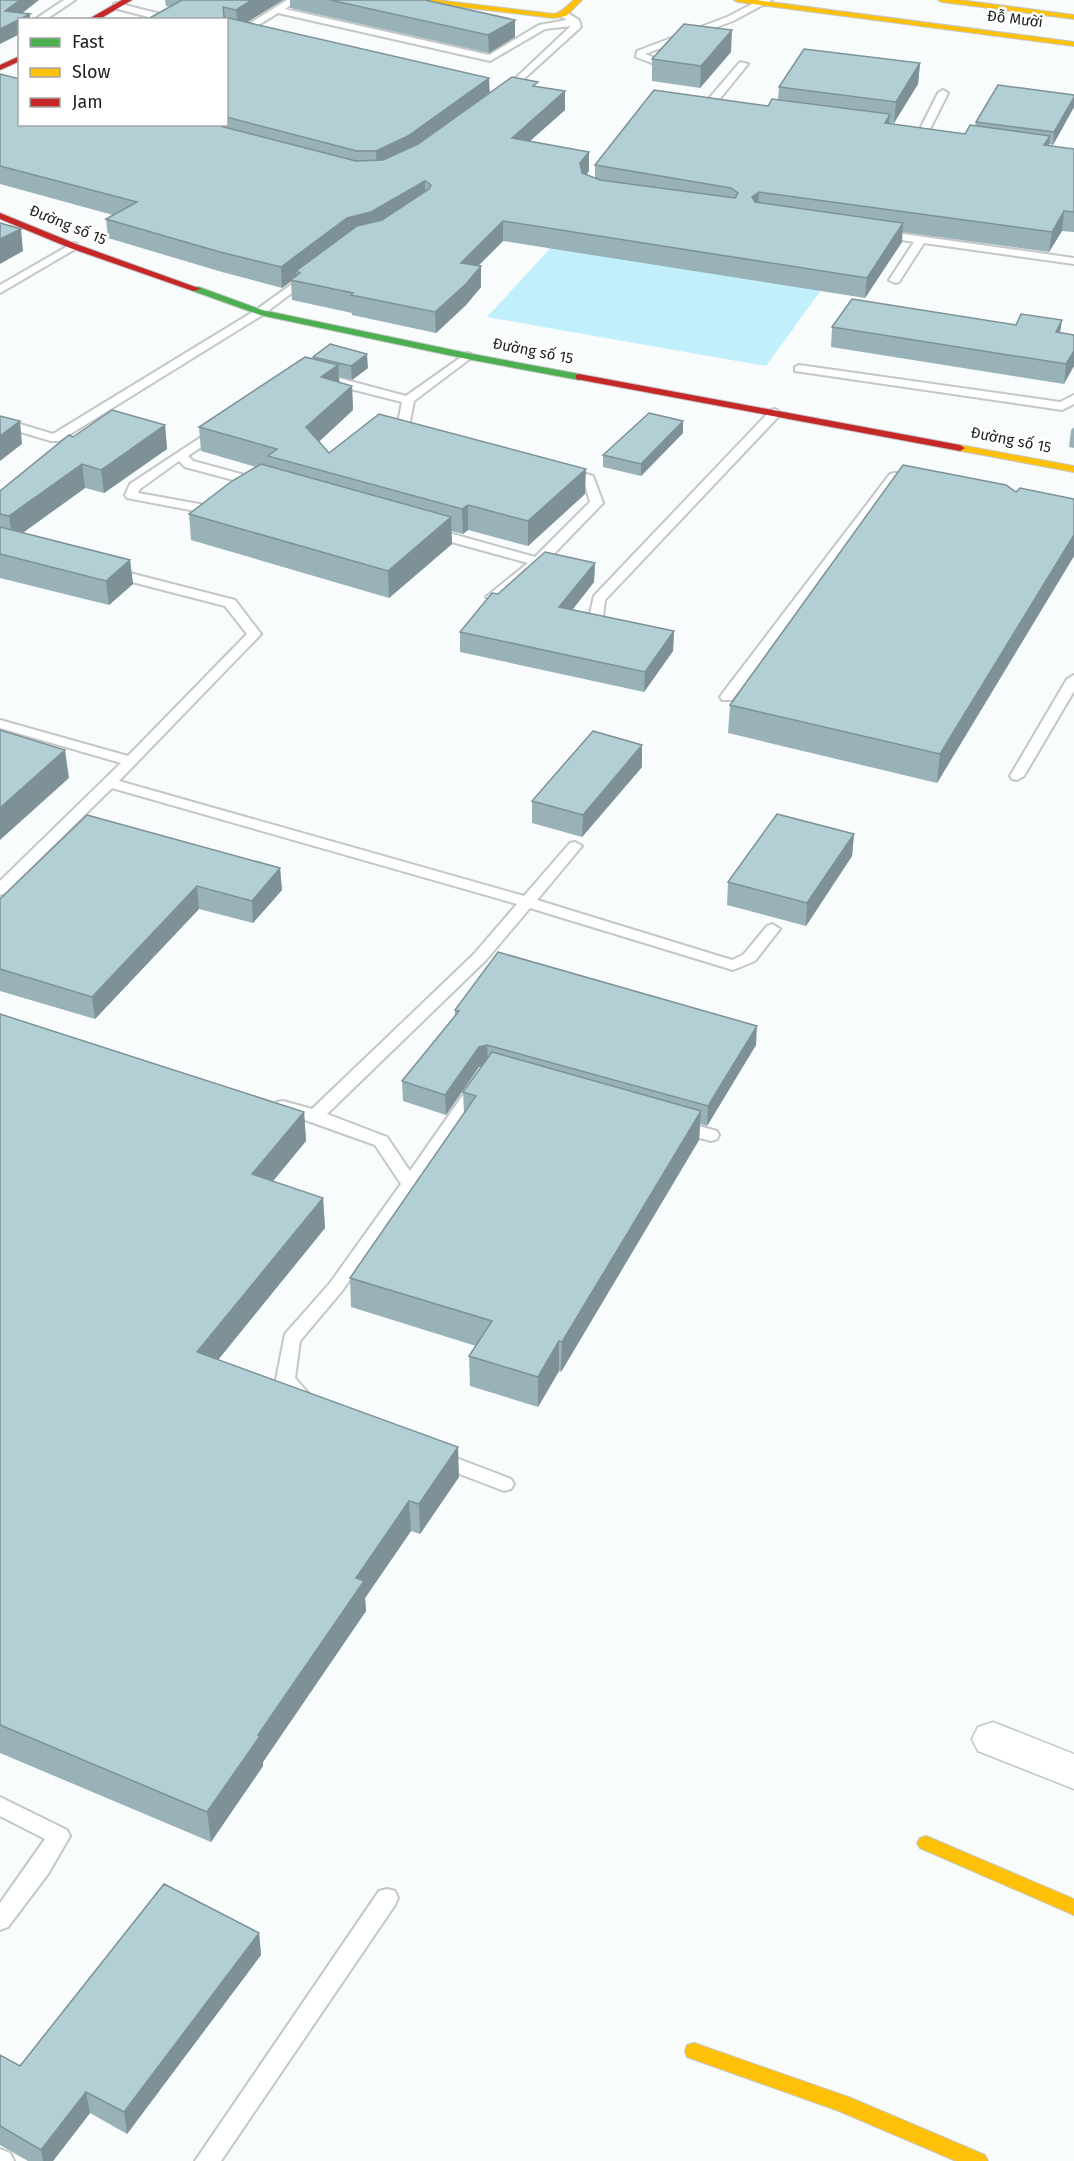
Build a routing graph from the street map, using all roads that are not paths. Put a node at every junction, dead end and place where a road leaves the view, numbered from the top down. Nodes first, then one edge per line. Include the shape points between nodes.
1 (70, 0) edge
2 (292, 0) edge
3 (418, 0) edge
4 (578, 0) edge
5 (738, 0) edge
6 (794, 0) edge
7 (942, 0) edge
8 (764, 2) edge
9 (122, 3) edge
10 (926, 4) dead end
11 (277, 10) junction
12 (563, 14) junction
13 (1074, 17) edge
14 (41, 18) edge
15 (96, 18) edge
16 (158, 18) edge
17 (576, 22) junction
18 (1074, 24) edge
19 (252, 35) edge
20 (1074, 36) edge
21 (1074, 44) edge
22 (18, 59) edge
23 (660, 63) edge
24 (743, 64) dead end
25 (0, 68) edge
26 (943, 93) dead end
27 (496, 96) edge
28 (721, 105) edge
29 (936, 133) edge
30 (1, 216) edge
31 (874, 233) edge
32 (921, 240) junction
33 (73, 246) junction
34 (1074, 261) edge
35 (316, 270) edge
36 (895, 280) dead end
37 (0, 290) edge
38 (260, 312) junction
39 (467, 356) junction
40 (799, 369) dead end
41 (316, 377) edge
42 (1074, 399) edge
43 (408, 400) junction
44 (775, 413) junction
45 (0, 422) edge
46 (228, 424) edge
47 (425, 434) edge
48 (180, 455) junction
49 (1074, 469) edge
50 (556, 470) edge
51 (924, 477) edge
52 (423, 529) edge
53 (538, 562) junction
54 (92, 567) edge
55 (493, 597) edge
56 (623, 633) edge
57 (1074, 679) edge
58 (727, 698) dead end
59 (0, 724) edge
60 (131, 761) junction
61 (1017, 776) dead end
62 (109, 783) junction
63 (575, 846) dead end
64 (0, 890) edge
65 (528, 902) junction
66 (772, 929) dead end
67 (488, 1072) edge
68 (270, 1102) edge
69 (315, 1116) junction
70 (666, 1123) edge
71 (711, 1135) dead end
72 (410, 1184) junction
73 (324, 1413) edge
74 (419, 1451) edge
75 (504, 1485) dead end
76 (993, 1739) dead end
77 (1074, 1772) edge
78 (0, 1806) edge
79 (926, 1843) dead end
80 (387, 1898) dead end
81 (1074, 1907) edge
82 (0, 1920) edge
83 (694, 2050) dead end
84 (207, 2161) edge
85 (978, 2161) edge

1 - 14 lane
2 - 11 lane
3 - 12 main road via 541,16
4 - 12 main road
5 - 8 main road, Đỗ Mười
6 - 20 main road, Đỗ Mười
7 - 13 main road, Đỗ Mười
8 - 21 main road, Đỗ Mười
8 - 23 lane via 640,53 641,57
9 - 15 main road
9 - 16 lane
10 - 18 main road, Đỗ Mười
11 - 17 lane via 490,58 542,27
11 - 19 lane via 237,32
12 - 17 lane
17 - 27 lane via 576,27
22 - 25 main road
24 - 28 lane via 705,103
26 - 29 lane via 919,131
30 - 33 main road, Đường số 15
31 - 32 lane
32 - 34 lane
32 - 36 lane
33 - 37 lane
33 - 38 main road, Đường số 15
35 - 38 lane
38 - 39 main road, Đường số 15
38 - 45 lane via 55,438
39 - 43 lane
39 - 44 main road, Đường số 15
40 - 42 lane via 1062,406
41 - 43 lane
43 - 47 lane via 403,428
44 - 49 main road, Đường số 15
44 - 56 lane via 599,599 596,618
46 - 48 lane
48 - 48 lane via 134,488 131,495 206,509 267,485 189,464
50 - 53 lane via 589,478 597,503
51 - 58 lane via 894,477
52 - 53 lane
53 - 55 lane
54 - 60 lane via 231,603 254,634
57 - 61 lane
59 - 60 lane
60 - 62 lane
62 - 64 lane
62 - 65 lane
63 - 65 lane
65 - 66 lane via 733,965 749,958
65 - 69 lane via 486,959
67 - 72 lane
68 - 69 lane
69 - 72 lane via 381,1140
70 - 71 lane
72 - 73 lane via 336,1287 291,1339 285,1380 314,1409
74 - 75 lane
76 - 77 street
78 - 82 lane via 59,1836
79 - 81 main road
80 - 84 lane
83 - 85 main road via 844,2104

